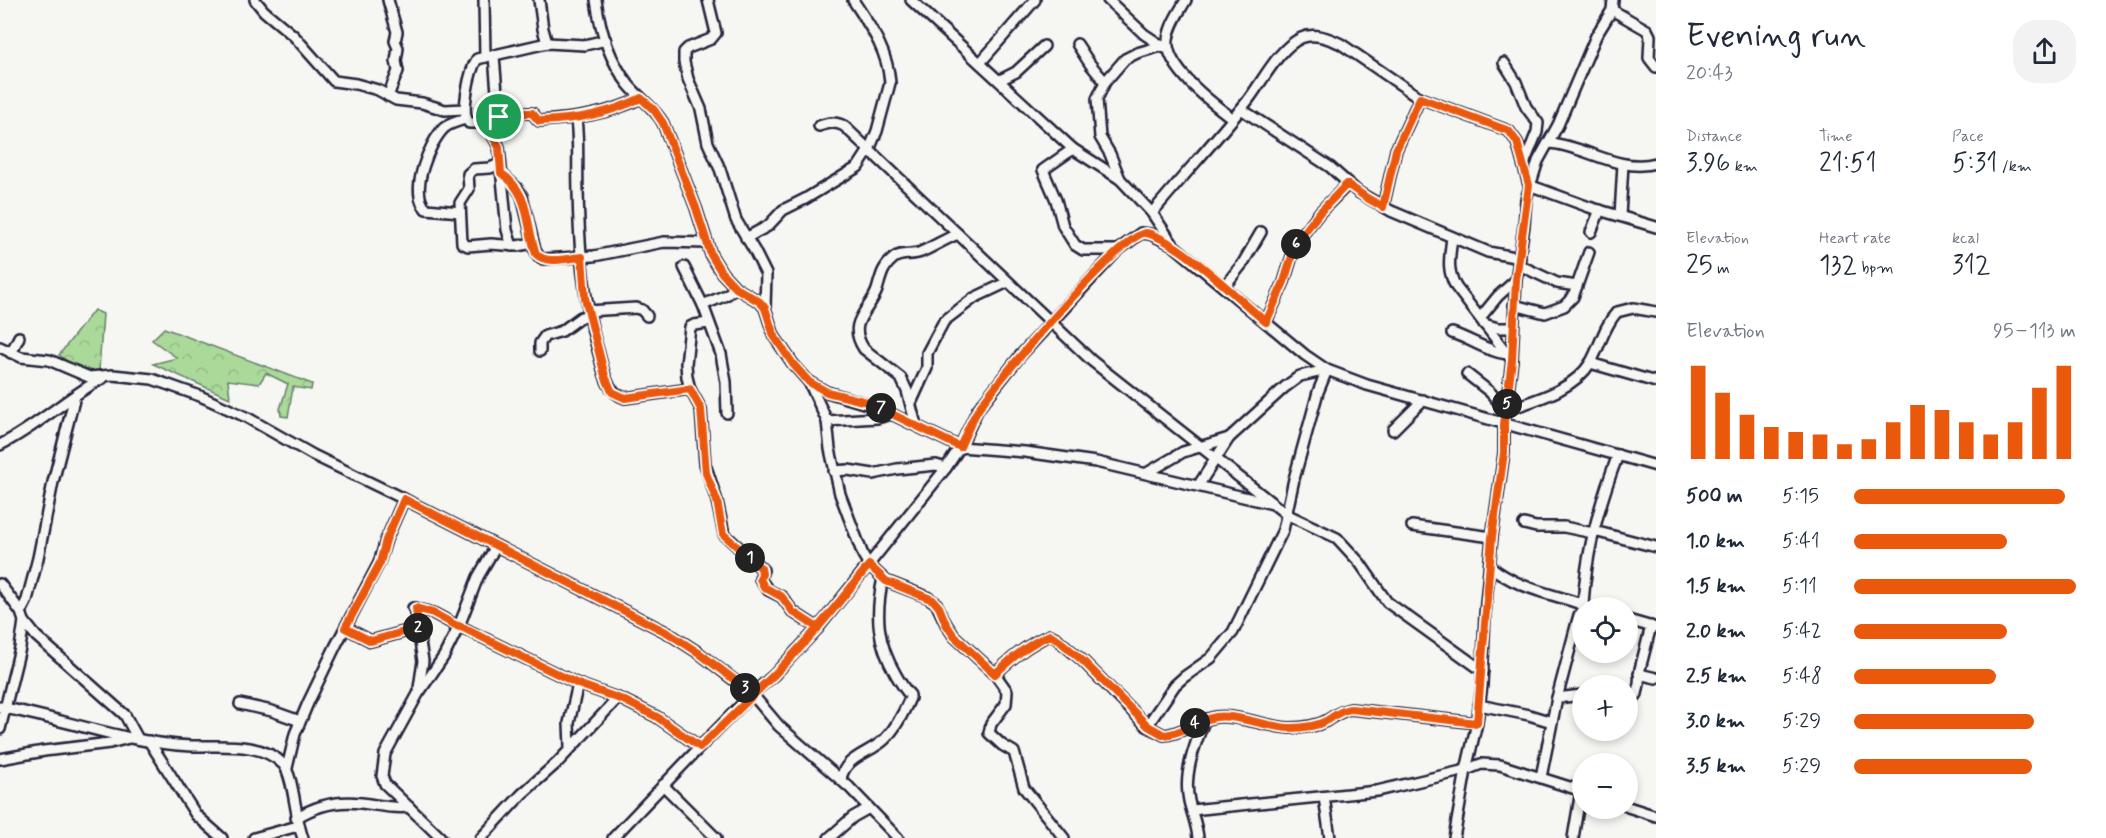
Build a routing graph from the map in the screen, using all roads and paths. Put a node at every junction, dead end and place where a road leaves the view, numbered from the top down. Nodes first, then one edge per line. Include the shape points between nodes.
1 (255, 0) edge
2 (388, 0) edge
3 (484, 0) edge
4 (539, 0) edge
5 (596, 0) edge
6 (708, 0) edge
7 (853, 0) edge
8 (911, 0) edge
9 (1108, 0) edge
10 (1186, 0) edge
11 (1030, 2) edge
12 (1612, 5) edge
13 (606, 40) junction
14 (547, 43) junction
15 (1077, 44) dead end
16 (1044, 46) dead end
17 (1165, 48) junction
18 (490, 56) junction
19 (980, 63) junction
20 (1504, 63) dead end
21 (1656, 66) edge
22 (1000, 80) junction
23 (1106, 82) junction
24 (388, 96) junction
25 (641, 98) junction
26 (1420, 98) junction
27 (1241, 109) junction
28 (465, 114) junction
29 (494, 118) junction
30 (576, 118) junction
31 (1232, 118) junction
32 (819, 126) dead end
33 (1550, 142) junction
34 (1073, 149) junction
35 (869, 150) junction
36 (1656, 163) edge
37 (1524, 164) junction
38 (1623, 164) junction
39 (500, 168) junction
40 (1120, 179) junction
41 (1347, 184) junction
42 (1529, 185) junction
43 (1383, 207) junction
44 (1600, 210) junction
45 (460, 212) junction
46 (1152, 213) junction
47 (1620, 216) junction
48 (1656, 227) edge
49 (1261, 232) dead end
50 (1592, 232) dead end
51 (958, 234) junction
52 (1452, 237) junction
53 (746, 238) junction
54 (533, 243) junction
55 (706, 243) junction
56 (1173, 245) junction
57 (512, 246) junction
58 (1118, 249) junction
59 (1588, 252) dead end
60 (582, 257) junction
61 (1519, 262) junction
62 (684, 267) dead end
63 (1516, 280) junction
64 (1008, 282) junction
65 (1577, 286) junction
66 (1224, 287) junction
67 (736, 288) junction
68 (704, 305) junction
69 (1515, 305) junction
70 (765, 308) junction
71 (1656, 312) edge
72 (589, 313) junction
73 (647, 316) dead end
74 (1482, 321) junction
75 (1051, 322) junction
76 (1266, 322) junction
77 (709, 323) junction
78 (1513, 328) junction
79 (1452, 333) dead end
80 (19, 337) dead end
81 (0, 347) edge
82 (540, 351) dead end
83 (11, 353) junction
84 (1509, 357) junction
85 (1590, 363) junction
86 (1327, 370) junction
87 (1467, 374) dead end
88 (105, 376) junction
89 (809, 382) junction
90 (1656, 382) edge
91 (690, 389) junction
92 (75, 396) junction
93 (1424, 400) junction
94 (910, 405) junction
95 (1506, 410) junction
96 (727, 413) dead end
97 (892, 414) junction
98 (827, 421) junction
99 (1504, 424) junction
100 (916, 425) junction
101 (1393, 430) dead end
102 (1229, 438) junction
103 (1, 442) edge
104 (960, 447) junction
105 (1199, 447) junction
106 (1618, 455) junction
107 (1215, 458) junction
108 (1656, 466) edge
109 (946, 468) junction
110 (834, 471) junction
111 (1147, 473) junction
112 (1198, 486) junction
113 (404, 499) junction
114 (1273, 504) junction
115 (1286, 514) junction
116 (1524, 524) dead end
117 (1412, 526) dead end
118 (1593, 532) junction
119 (1492, 537) junction
120 (496, 546) junction
121 (1656, 547) edge
122 (869, 565) junction
123 (1490, 566) junction
124 (883, 578) junction
125 (0, 584) edge
126 (5, 596) edge
127 (1584, 597) edge
128 (1572, 604) edge
129 (22, 616) junction
130 (1638, 623) edge
131 (459, 626) junction
132 (1653, 627) edge
133 (345, 628) junction
134 (418, 628) junction
135 (818, 628) junction
136 (1572, 641) edge
137 (1483, 671) junction
138 (995, 674) junction
139 (1640, 674) junction
140 (1656, 678) edge
141 (578, 684) junction
142 (1638, 687) edge
143 (418, 694) junction
144 (753, 694) junction
145 (1572, 696) edge
146 (618, 698) junction
147 (1557, 698) junction
148 (240, 704) dead end
149 (1479, 705) junction
150 (3, 708) edge
151 (1205, 719) junction
152 (300, 721) junction
153 (1552, 722) junction
154 (1477, 723) junction
155 (1148, 726) junction
156 (0, 729) edge
157 (135, 738) junction
158 (149, 741) junction
159 (570, 747) junction
160 (700, 747) junction
161 (0, 759) edge
162 (287, 768) junction
163 (1466, 770) junction
164 (1541, 777) junction
165 (841, 779) junction
166 (663, 785) junction
167 (1572, 788) edge
168 (1324, 797) junction
169 (409, 807) junction
170 (869, 808) junction
171 (1192, 810) junction
172 (1638, 810) edge
173 (1656, 816) edge
174 (1577, 819) edge
175 (297, 822) junction
176 (1199, 837) edge
177 (222, 838) edge
178 (254, 838) edge
179 (303, 838) edge
180 (441, 838) edge
181 (481, 838) edge
182 (613, 838) edge
183 (716, 838) edge
184 (829, 838) edge
185 (898, 838) edge
186 (1064, 838) edge
187 (1330, 838) edge
188 (1454, 838) edge
189 (1573, 838) edge

1 - 24 street via 334,81 378,90
2 - 24 street via 398,48 398,71
3 - 18 street
4 - 14 street
5 - 13 street
6 - 53 street via 716,33 688,48 684,62 704,117 708,143
7 - 35 street via 880,44 890,77
8 - 19 street
9 - 17 street
10 - 17 street
11 - 19 street
12 - 21 street via 1647,30 1649,58
12 - 33 street
13 - 14 street via 585,45
13 - 25 street via 619,71
14 - 18 street
15 - 23 street
16 - 22 street via 1016,72
17 - 23 street via 1131,55
17 - 31 street via 1182,73
18 - 28 street via 475,61
18 - 29 street
19 - 22 street
20 - 37 street via 1538,123
22 - 34 street
23 - 40 street via 1096,104 1098,132
24 - 28 street
25 - 30 street via 610,111
25 - 55 street via 663,123
26 - 27 street via 1341,44 1312,35 1301,38 1280,56
26 - 37 street via 1509,131
26 - 43 street via 1396,150
27 - 31 street
27 - 41 street via 1330,167
28 - 29 street via 471,123
28 - 45 street via 435,141 419,191 426,209
29 - 30 street via 522,112 532,113 539,121
29 - 39 street via 492,135 499,147
30 - 60 street
31 - 46 street
32 - 35 street via 838,123
33 - 38 street
33 - 42 street
34 - 40 street
34 - 58 street via 1043,170 1063,226 1081,249
35 - 51 street
35 - 53 street via 853,171 783,210 768,226
36 - 38 street
37 - 42 street
38 - 47 street
39 - 45 street via 471,170
39 - 54 street via 522,196
39 - 57 street
40 - 46 street
41 - 43 street
41 - 76 street via 1296,243
42 - 44 street
42 - 61 street
43 - 52 street
44 - 47 street
44 - 50 street
45 - 57 street via 460,235 465,246
46 - 56 street
47 - 48 street
49 - 66 street
51 - 64 street
51 - 94 street via 921,252 893,258 882,271 876,292 859,319 861,344 901,378
52 - 61 street
52 - 74 street via 1450,277
53 - 70 street via 766,274
54 - 57 street
54 - 60 street via 536,254 543,259
55 - 60 street via 664,242
55 - 67 street via 722,273
56 - 58 street via 1142,232
56 - 66 street
58 - 75 street
59 - 65 street
60 - 72 street
61 - 63 street
61 - 65 street via 1557,283
62 - 68 street
63 - 69 street
63 - 74 street via 1498,296
64 - 75 street
64 - 94 street via 974,298 944,321 927,353 927,368
65 - 69 street via 1571,301 1551,312
66 - 76 street
67 - 68 street
67 - 70 street
68 - 77 street
69 - 78 street
70 - 89 street via 774,336
71 - 85 street via 1617,312
72 - 73 street via 636,308
72 - 82 street via 562,331 545,336
72 - 91 street via 609,388 618,396
74 - 78 street via 1498,328
74 - 84 street
75 - 104 street via 978,410
75 - 105 street via 1092,361
76 - 86 street
77 - 91 street via 690,327 686,363
77 - 96 street via 724,365
78 - 84 street
79 - 84 street
80 - 83 street
81 - 83 street
83 - 88 street via 49,360 89,377
84 - 95 street
85 - 90 street
85 - 95 street via 1567,385
86 - 93 street
86 - 102 street via 1295,379
86 - 115 street
87 - 95 street
88 - 92 street
88 - 113 street via 152,379 198,395
89 - 97 street
89 - 98 street
91 - 135 street via 701,409 706,473 717,501 723,534 761,568 764,587
92 - 103 street via 26,431
92 - 129 street
93 - 99 street
93 - 101 street
94 - 100 street
95 - 99 street
97 - 98 street
97 - 100 street
98 - 110 street
99 - 106 street
99 - 119 street via 1504,453
100 - 104 street
102 - 105 street
102 - 107 street
104 - 109 street
104 - 111 street via 1069,458
105 - 107 street
105 - 111 street
106 - 108 street
106 - 118 street
107 - 112 street
107 - 114 street
109 - 110 street via 936,465 873,474
109 - 122 street
110 - 122 street via 844,509
111 - 112 street
112 - 114 street
113 - 120 street
113 - 133 street via 380,563
114 - 115 street
115 - 137 street via 1337,538 1387,602
115 - 155 street via 1283,530 1233,632 1211,658 1184,676
116 - 118 street
117 - 119 street
118 - 121 street
118 - 127 street
119 - 123 street
120 - 131 street via 472,590
120 - 144 street via 668,633
122 - 124 street
122 - 135 street
123 - 128 street via 1516,584
123 - 137 street
124 - 138 street via 933,600 954,636
124 - 165 street via 878,631 886,658 910,698 887,736 855,758 844,769
125 - 126 street
126 - 129 street
129 - 150 street via 20,648
129 - 157 street via 36,636 125,715
130 - 132 street
131 - 134 street via 414,608
131 - 141 street
131 - 143 street
132 - 139 street
133 - 134 street via 371,641
133 - 152 street
134 - 143 street via 423,661
135 - 144 street
136 - 147 street
137 - 149 street
138 - 155 street via 1018,653 1050,635 1083,661
138 - 186 street via 1007,691 1007,700 989,733 1014,752 1024,788
139 - 140 street
139 - 142 street
141 - 146 street
141 - 159 street via 569,723
143 - 169 street via 385,754 383,768 385,784
144 - 160 street
144 - 165 street via 779,726
145 - 147 street
146 - 159 street
146 - 160 street via 657,717
147 - 153 street
148 - 152 street
149 - 153 street
149 - 154 street
150 - 156 street
150 - 157 street
151 - 154 street via 1223,716 1264,725 1310,727 1351,709
151 - 155 street via 1170,735
151 - 171 street via 1189,771
152 - 162 street
153 - 164 street
154 - 163 street
157 - 158 street
157 - 161 street
158 - 162 street via 250,748 273,756
158 - 177 street via 196,815
159 - 181 street
160 - 166 street
162 - 175 street
163 - 164 street via 1490,764
163 - 168 street via 1385,789
163 - 188 street
164 - 167 street
165 - 170 street
166 - 182 street
166 - 183 street
168 - 171 street
168 - 187 street
169 - 175 street via 339,802 305,812
169 - 180 street
170 - 184 street
170 - 185 street
171 - 176 street
172 - 173 street
174 - 189 street
175 - 178 street
175 - 179 street

